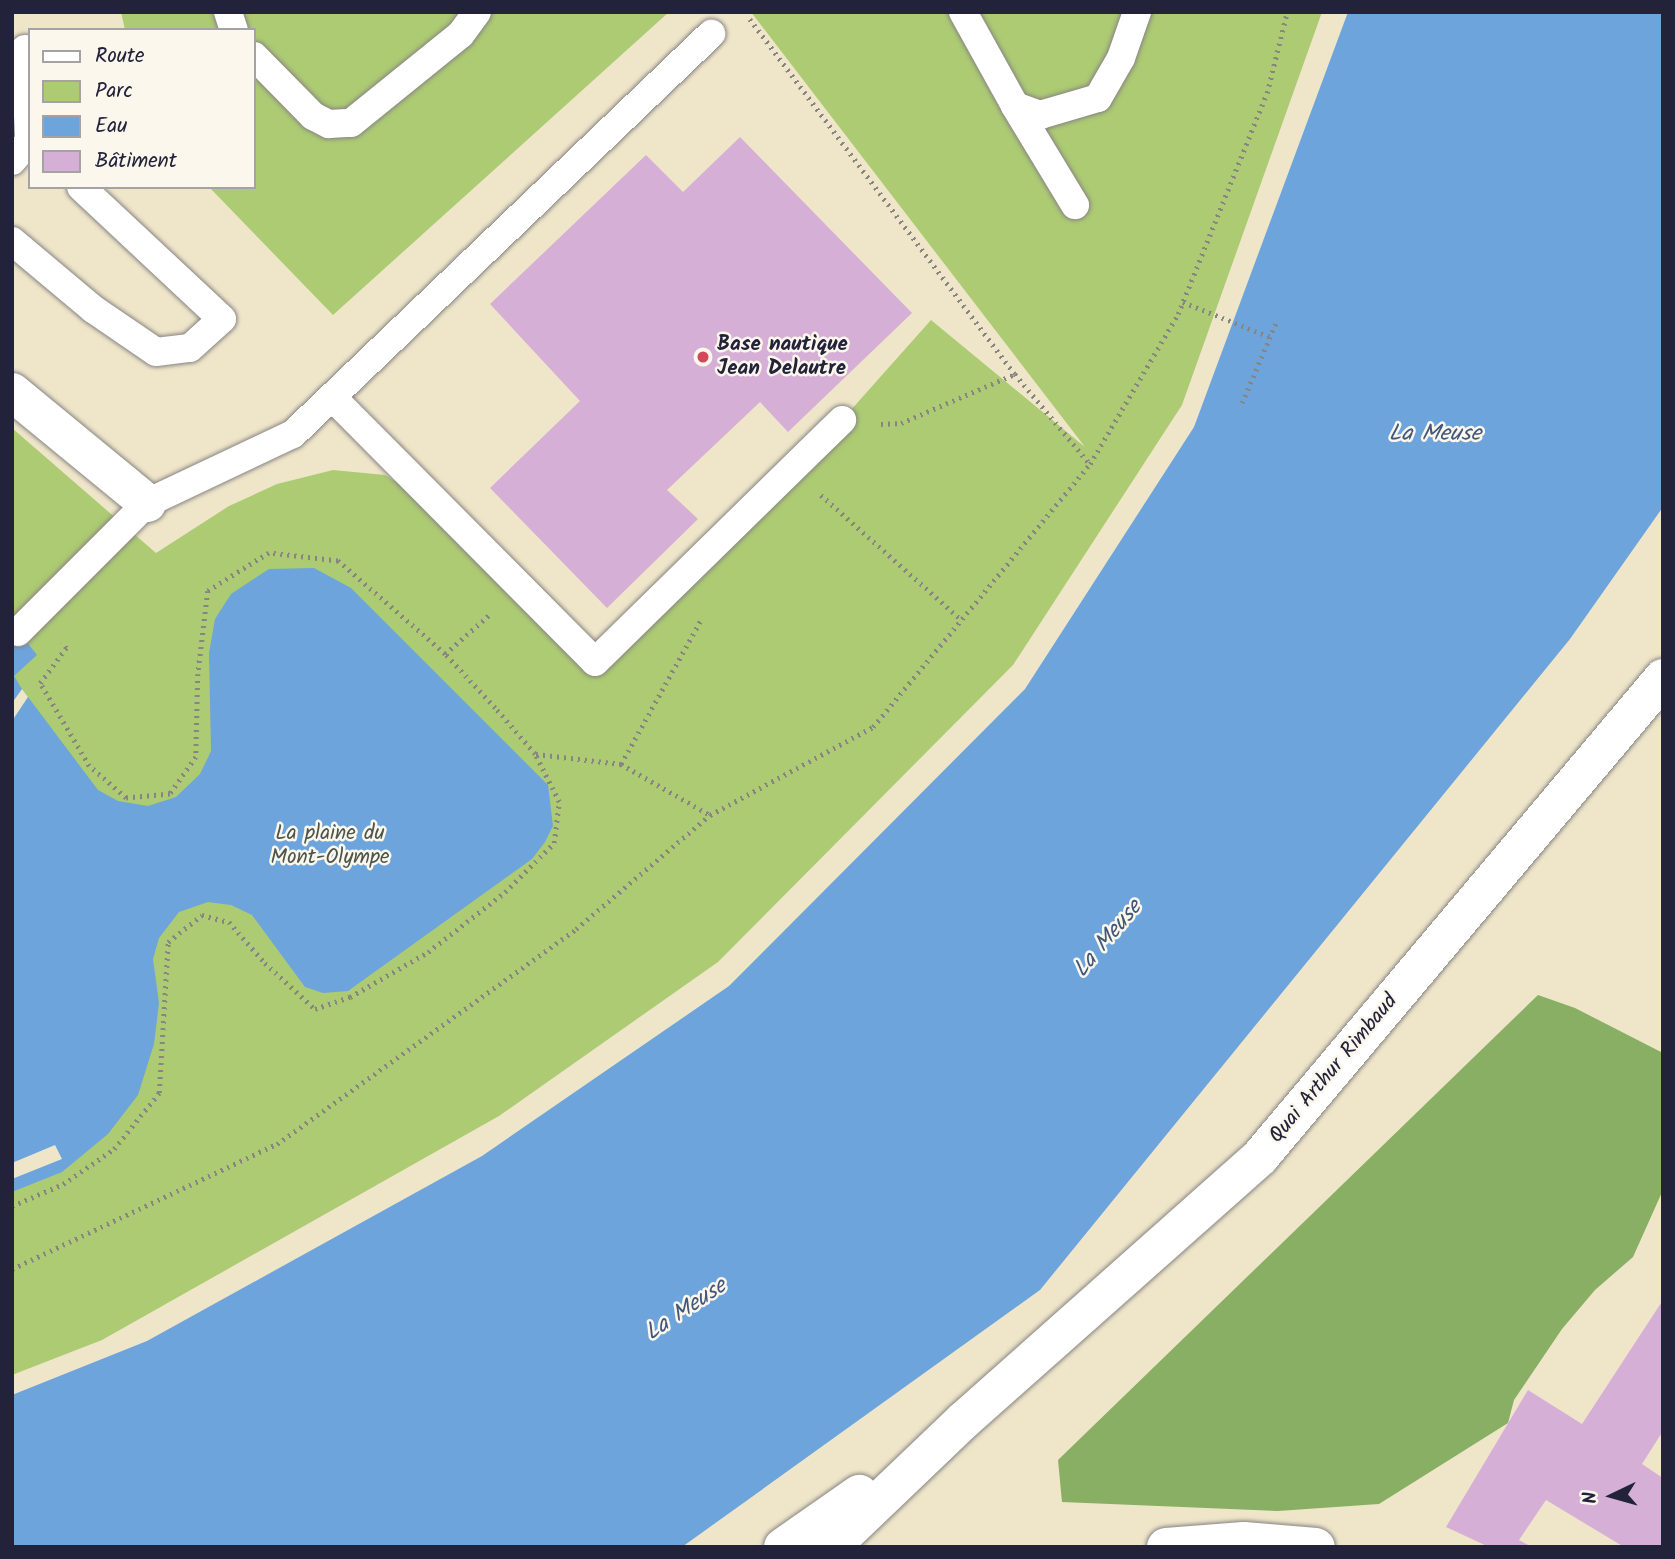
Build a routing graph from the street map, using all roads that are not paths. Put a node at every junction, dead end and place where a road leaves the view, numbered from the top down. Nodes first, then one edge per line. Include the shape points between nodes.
1 (477, 12) edge
2 (963, 12) edge
3 (1136, 12) edge
4 (711, 34) dead end
5 (25, 49) dead end
6 (256, 58) edge
7 (1015, 106) junction
8 (28, 116) edge
9 (28, 140) edge
10 (12, 161) edge
11 (83, 189) edge
12 (1075, 205) dead end
13 (12, 241) edge
14 (12, 392) edge
15 (332, 397) junction
16 (842, 420) road end
17 (147, 503) junction
18 (18, 632) dead end
19 (1663, 678) edge
20 (964, 1420) junction
21 (1243, 1544) edge
22 (783, 1547) edge
23 (831, 1547) edge
24 (1166, 1547) edge
25 (1316, 1547) edge

1 - 6 lane via 461,34 351,123 329,124 313,116
2 - 7 lane
3 - 7 lane via 1121,58 1098,98 1040,115
4 - 15 lane
5 - 8 lane
7 - 12 lane
9 - 10 lane
11 - 13 lane via 222,319 190,348 156,352 93,309
14 - 17 main road
15 - 16 lane via 596,662 789,467
15 - 17 lane via 293,434
17 - 18 lane
19 - 20 main road, Quai Arthur Rimbaud via 1260,1157
20 - 22 main road, Quai Arthur Rimbaud
20 - 23 main road, Quai Arthur Rimbaud
21 - 24 main road
21 - 25 main road

